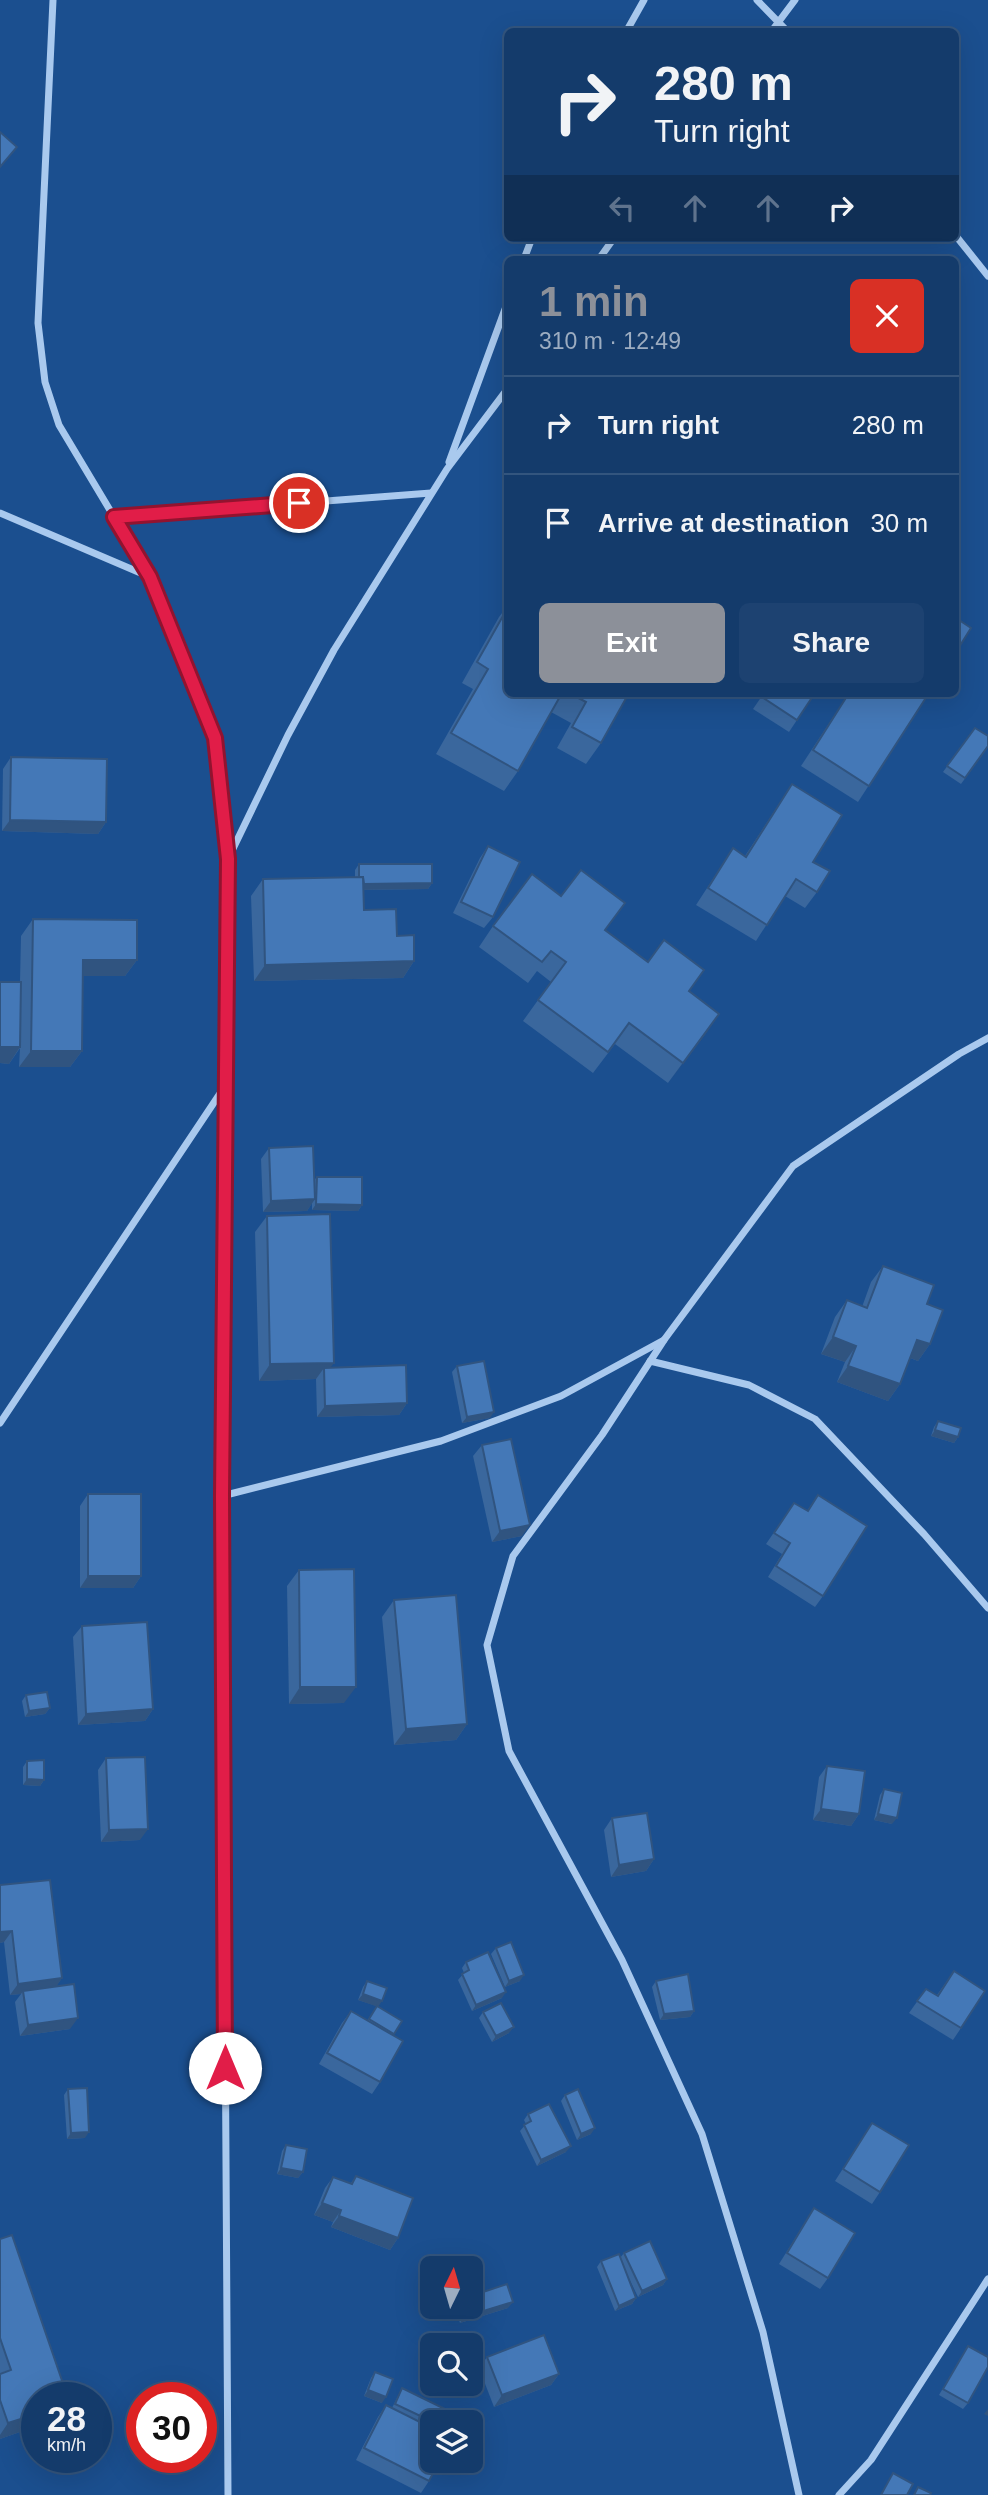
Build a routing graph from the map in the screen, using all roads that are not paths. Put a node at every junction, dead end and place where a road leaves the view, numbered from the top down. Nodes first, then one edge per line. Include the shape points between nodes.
1 (52, 0) edge
2 (644, 0) edge
3 (757, 0) edge
4 (795, 0) edge
5 (779, 22) junction
6 (627, 28) edge
7 (774, 28) edge
8 (784, 28) edge
9 (959, 240) edge
10 (988, 276) edge
11 (504, 312) edge
12 (504, 393) edge
13 (447, 469) junction
14 (431, 494) junction
15 (0, 513) edge
16 (114, 517) junction
17 (150, 577) junction
18 (228, 859) junction
19 (988, 1038) edge
20 (226, 1084) junction
21 (664, 1340) junction
22 (650, 1361) junction
23 (0, 1423) edge
24 (222, 1496) junction
25 (988, 1608) edge
26 (988, 2279) edge
27 (228, 2495) edge
28 (799, 2495) edge
29 (839, 2495) edge

1 - 16 street via 38,323 45,382 58,425
2 - 6 street
3 - 5 street
4 - 5 street
5 - 7 street
5 - 8 street
9 - 10 street
11 - 13 street
12 - 13 street
13 - 14 street
14 - 16 street
14 - 18 street via 334,650
15 - 17 street
16 - 17 street
17 - 18 street via 215,738
18 - 20 street
19 - 21 street via 793,1166
20 - 23 street
20 - 24 street
21 - 22 street
21 - 24 street via 561,1396 441,1441
22 - 25 street via 749,1385 815,1419
22 - 28 street via 603,1435 513,1556 487,1646 509,1751 622,1960 702,2134 764,2332
24 - 27 street
26 - 29 street via 872,2460

